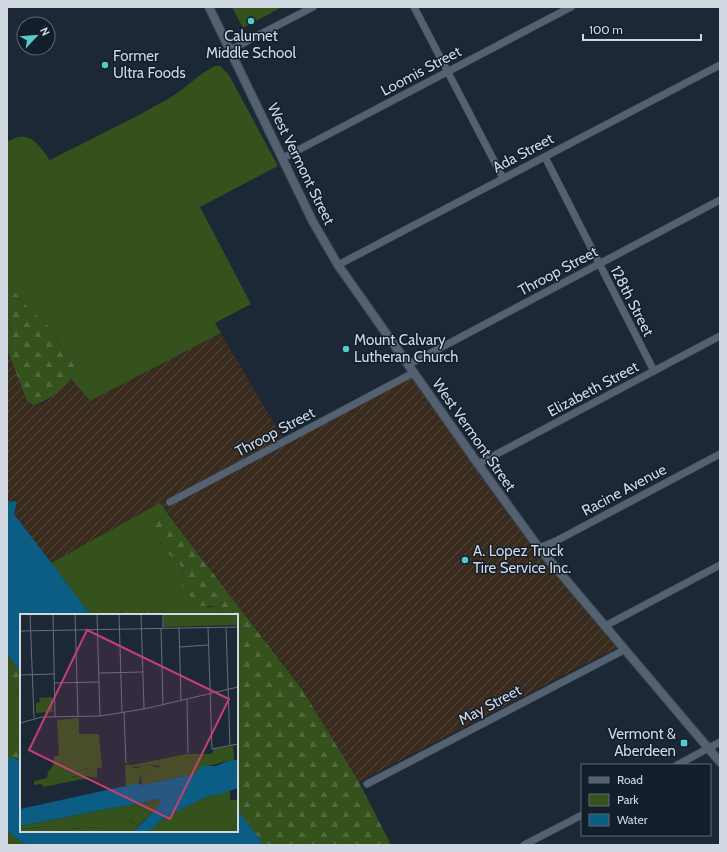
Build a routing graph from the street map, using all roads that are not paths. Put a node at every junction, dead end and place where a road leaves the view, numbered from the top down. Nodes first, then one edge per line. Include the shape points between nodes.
1 (209, 7) edge
2 (312, 7) edge
3 (414, 7) edge
4 (571, 7) edge
5 (230, 50) junction
6 (720, 65) edge
7 (448, 72) junction
8 (545, 157) junction
9 (283, 158) junction
10 (503, 178) junction
11 (720, 200) edge
12 (599, 264) junction
13 (338, 265) junction
14 (720, 336) edge
15 (408, 365) junction
16 (654, 371) junction
17 (413, 373) junction
18 (720, 454) edge
19 (478, 464) junction
20 (170, 502) dead end
21 (539, 548) junction
22 (720, 565) edge
23 (604, 626) junction
24 (624, 650) junction
25 (720, 742) edge
26 (709, 748) junction
27 (720, 762) edge
28 (679, 764) edge
29 (367, 784) dead end
30 (581, 816) edge
31 (524, 845) edge

1 - 5 street, West Vermont Street
2 - 5 street
3 - 7 street
4 - 7 street, Loomis Street
5 - 9 street, West Vermont Street
6 - 8 street, Ada Street
7 - 9 street, Loomis Street
7 - 10 street
8 - 10 street, Ada Street
8 - 12 street, 128th Street
9 - 13 street, West Vermont Street via 313,222
10 - 13 street, Ada Street
11 - 12 street, Throop Street
12 - 15 street, Throop Street
12 - 16 street, 128th Street
13 - 15 street, West Vermont Street
14 - 16 street, Elizabeth Street
15 - 17 street, West Vermont Street
16 - 19 street, Elizabeth Street
17 - 19 street, West Vermont Street
17 - 20 street, Throop Street
18 - 21 street, Racine Avenue
19 - 21 street, West Vermont Street
21 - 23 street, West Vermont Street
22 - 23 street
23 - 24 street, West Vermont Street
24 - 26 street, West Vermont Street
24 - 29 street, May Street
25 - 26 street
26 - 27 street, West Vermont Street
26 - 28 street
30 - 31 street

